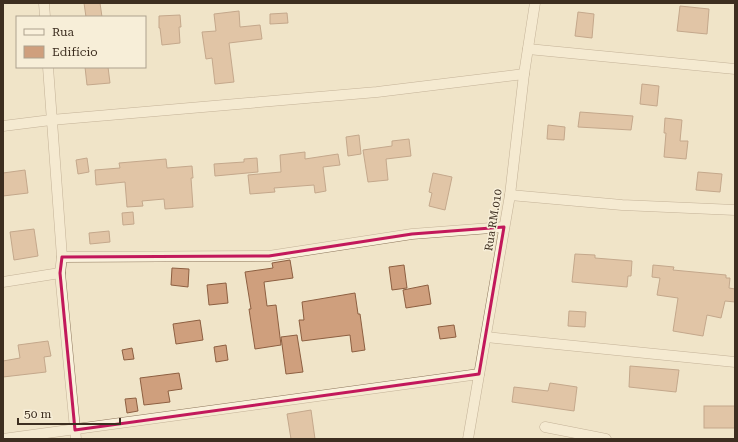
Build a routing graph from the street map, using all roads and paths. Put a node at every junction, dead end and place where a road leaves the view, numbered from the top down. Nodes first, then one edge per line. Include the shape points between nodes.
1 (44, 3) edge
2 (535, 3) edge
3 (44, 16) edge
4 (528, 49) junction
5 (48, 68) edge
6 (735, 69) edge
7 (524, 74) junction
8 (52, 120) junction
9 (3, 126) edge
10 (510, 195) junction
11 (735, 210) edge
12 (504, 227) junction
13 (62, 257) junction
14 (60, 273) junction
15 (3, 282) edge
16 (486, 336) junction
17 (735, 362) edge
18 (479, 374) junction
19 (545, 426) dead end
20 (75, 434) edge
21 (3, 439) edge
22 (468, 439) edge
23 (606, 439) edge

1 - 3 street
2 - 4 street, Rua RM.010
4 - 6 street
4 - 7 street, Rua RM.010
5 - 8 street
7 - 8 street via 377,92
7 - 10 street, Rua RM.010
8 - 9 street
8 - 13 street
10 - 11 street via 622,205
10 - 12 street, Rua RM.010
12 - 13 street via 412,234 269,256
12 - 16 street, Rua RM.010
13 - 14 street
14 - 15 street
14 - 20 street
16 - 17 street
16 - 18 street, Rua RM.010
18 - 20 street
18 - 22 street, Rua RM.010
19 - 23 street
20 - 21 street

